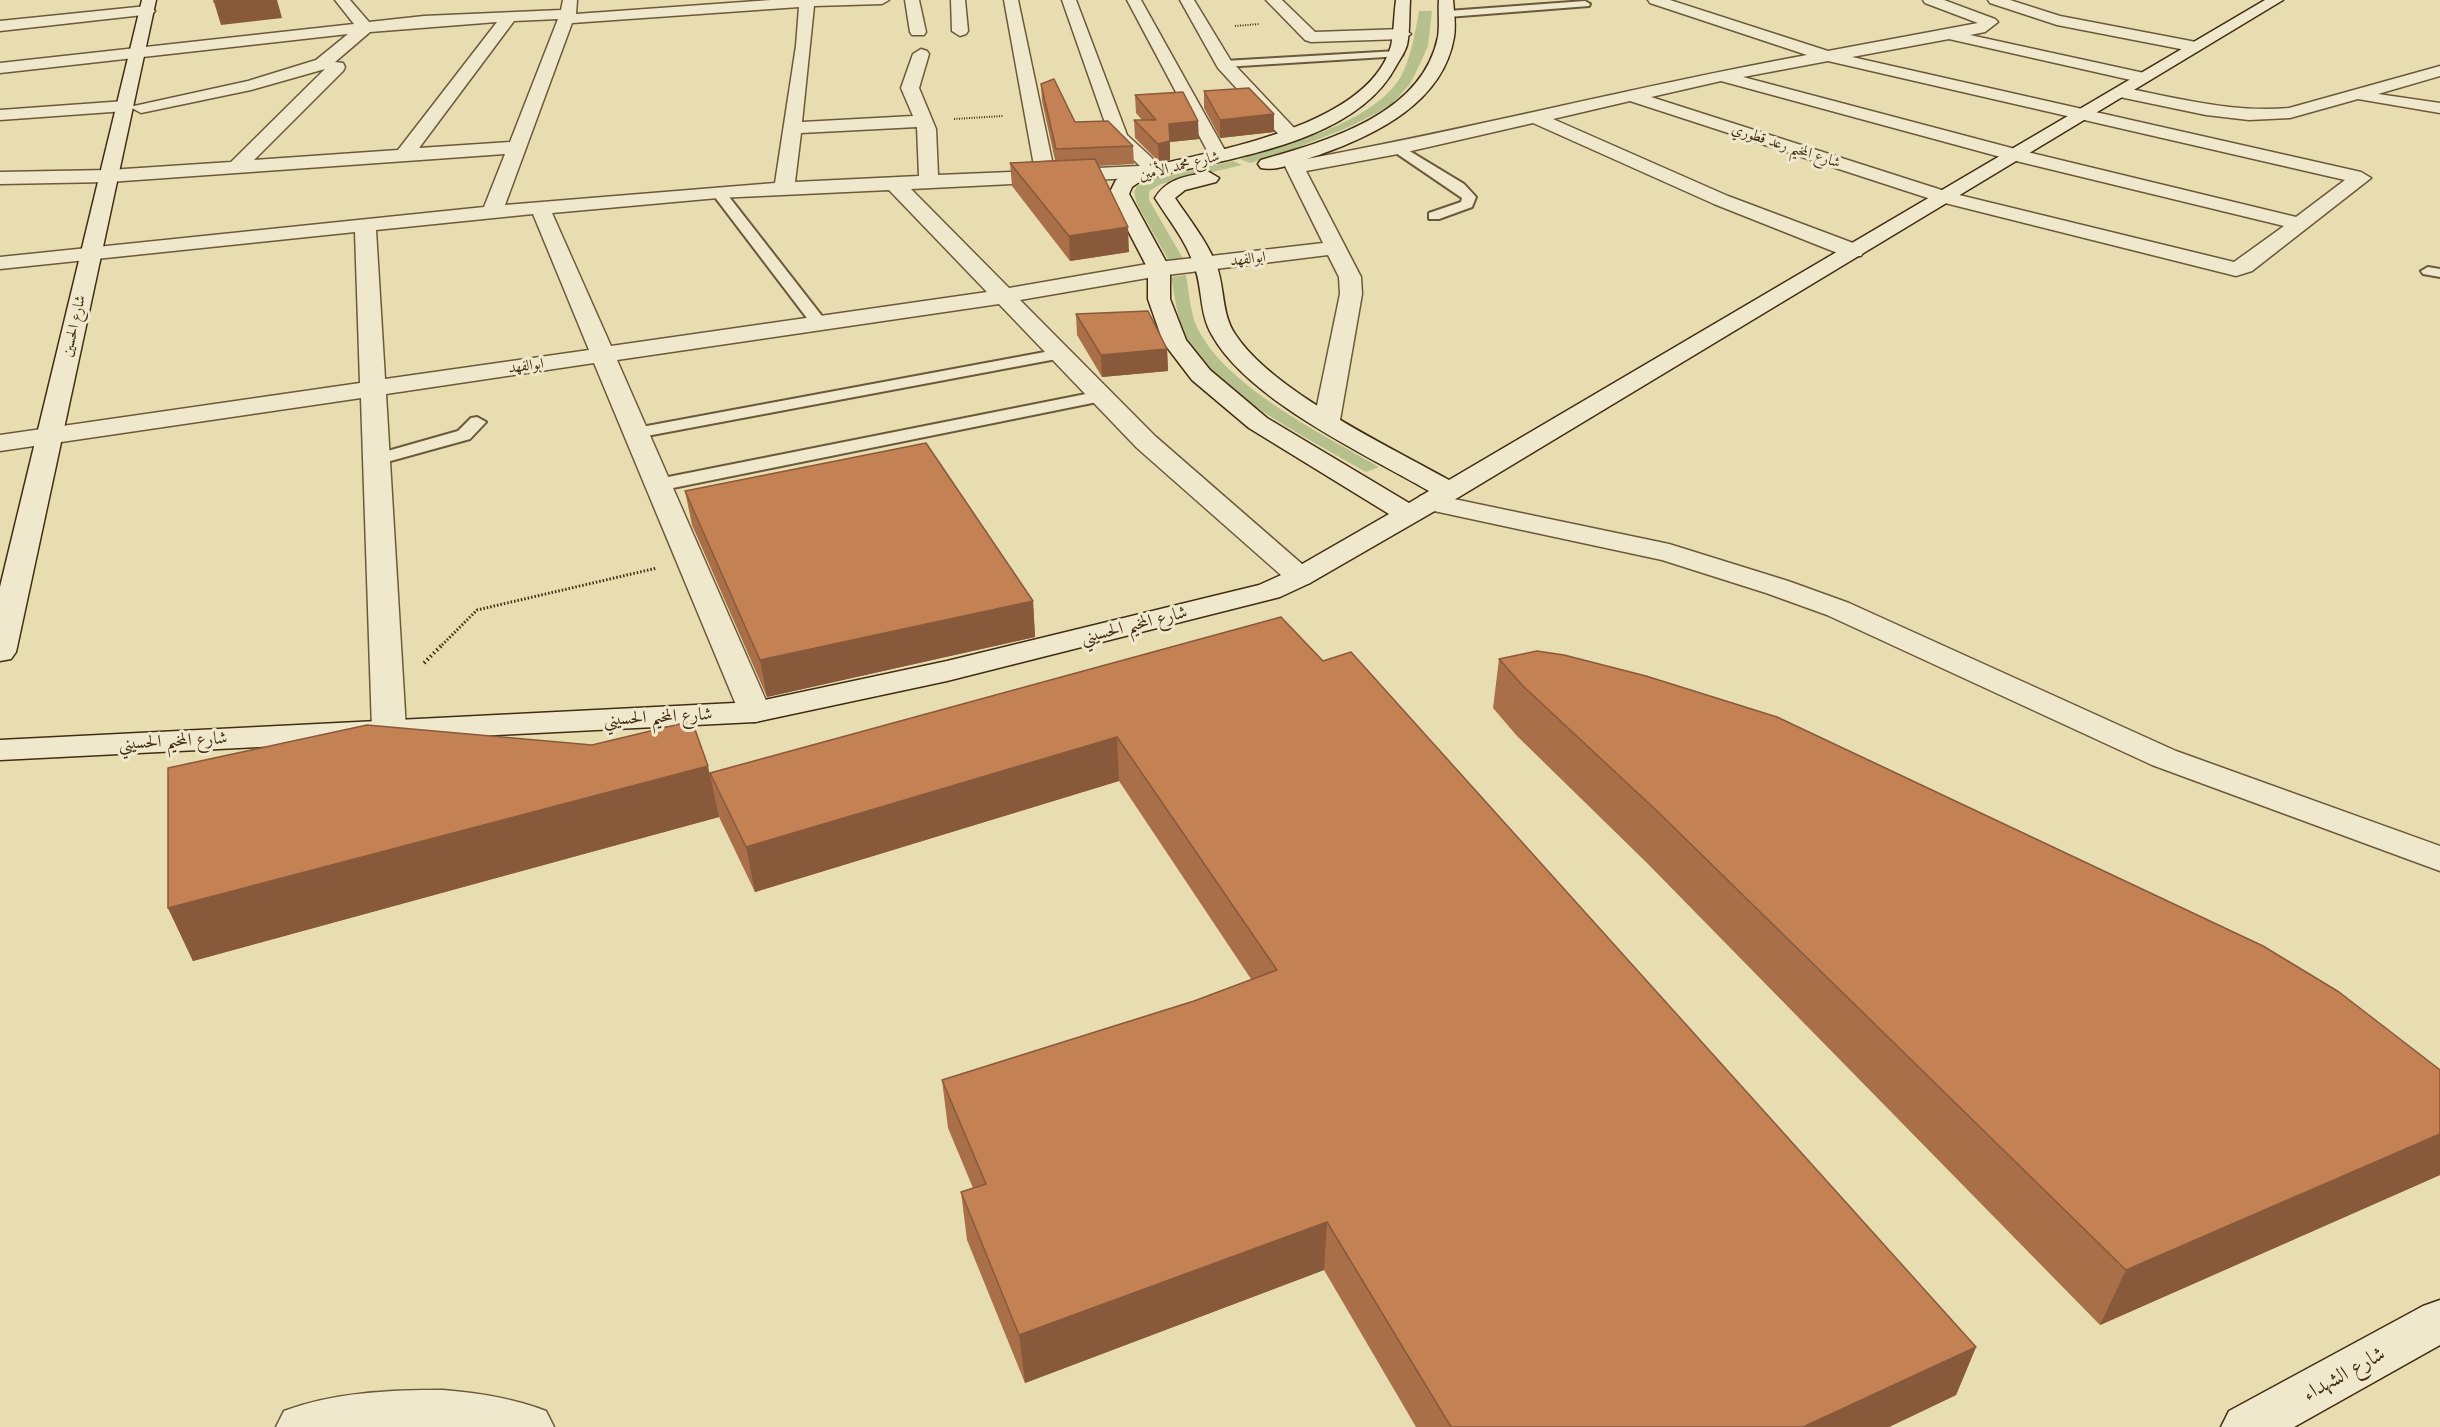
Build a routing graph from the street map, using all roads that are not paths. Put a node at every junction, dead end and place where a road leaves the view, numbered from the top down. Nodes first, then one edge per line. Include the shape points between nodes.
1 (342, 0) edge
2 (422, 0) edge
3 (882, 0) edge
4 (912, 0) edge
5 (958, 0) edge
6 (1011, 0) edge
7 (1070, 0) edge
8 (1134, 0) edge
9 (1187, 0) edge
10 (1273, 0) edge
11 (1404, 0) edge
12 (1655, 0) edge
13 (1930, 0) edge
14 (1995, 0) edge
15 (2276, 0) edge
16 (807, 1) edge
17 (714, 4) edge
18 (1585, 4) dead end
19 (148, 6) edge
20 (1447, 7) edge
21 (568, 11) edge
22 (509, 17) junction
23 (424, 21) junction
24 (0, 26) edge
25 (365, 28) junction
26 (960, 31) dead end
27 (918, 32) dead end
28 (1945, 35) junction
29 (1400, 44) junction
30 (2196, 47) junction
31 (137, 53) junction
32 (921, 54) dead end
33 (1826, 56) junction
34 (322, 64) junction
35 (1224, 64) junction
36 (0, 68) edge
37 (2440, 70) edge
38 (1720, 76) junction
39 (2144, 78) junction
40 (2121, 92) junction
41 (1628, 95) junction
42 (2352, 95) junction
43 (133, 107) junction
44 (2440, 108) edge
45 (2082, 115) junction
46 (0, 116) edge
47 (1532, 116) junction
48 (924, 121) junction
49 (792, 128) junction
50 (1290, 135) junction
51 (518, 147) junction
52 (1398, 148) junction
53 (404, 155) junction
54 (2015, 155) junction
55 (1292, 163) junction
56 (1223, 165) junction
57 (236, 167) junction
58 (1249, 169) dead end
59 (1153, 171) junction
60 (109, 176) junction
61 (1046, 177) junction
62 (0, 178) edge
63 (929, 181) junction
64 (893, 182) junction
65 (784, 188) junction
66 (718, 192) junction
67 (1944, 197) junction
68 (540, 208) junction
69 (492, 212) junction
70 (1434, 216) dead end
71 (2301, 224) junction
72 (365, 225) junction
73 (1337, 248) junction
74 (1853, 251) junction
75 (91, 253) junction
76 (0, 263) edge
77 (1205, 264) junction
78 (1159, 269) junction
79 (1004, 296) junction
80 (819, 323) junction
81 (1061, 354) junction
82 (603, 355) junction
83 (373, 388) junction
84 (1101, 396) junction
85 (1327, 420) junction
86 (477, 422) dead end
87 (636, 433) junction
88 (48, 436) junction
89 (0, 443) edge
90 (376, 460) junction
91 (658, 485) junction
92 (1429, 502) junction
93 (1300, 577) junction
94 (0, 652) edge
95 (755, 712) junction
96 (388, 714) junction
97 (0, 750) edge
98 (2440, 859) edge
99 (2440, 1321) edge
100 (302, 1427) edge
101 (528, 1427) edge
102 (2247, 1427) edge

1 - 25 street
2 - 23 street
3 - 16 street
4 - 27 street
5 - 26 street
6 - 61 street
7 - 59 street via 1119,137
8 - 56 street
9 - 35 street
10 - 29 street via 1311,37
11 - 29 street, شارع محمد الأمين
12 - 33 street
13 - 28 street via 1990,22 1979,29
14 - 30 street via 2057,20
15 - 30 street, شارع المخيم الحسيني
16 - 17 street
16 - 49 street
17 - 21 street
18 - 20 lane
19 - 24 street
19 - 31 street, شارع الحسين
20 - 55 street via 1448,30 1442,55 1435,71 1413,98 1358,133
21 - 22 street
21 - 51 street
22 - 23 street
22 - 53 street
23 - 25 street
25 - 31 street
25 - 34 street
28 - 33 street
28 - 39 street
29 - 35 lane
29 - 50 street, شارع محمد الأمين via 1390,70 1371,92 1336,115
30 - 39 street, شارع المخيم الحسيني
31 - 36 street
31 - 43 street, شارع الحسين
32 - 48 street via 910,88
33 - 38 street
33 - 45 street
34 - 43 street via 251,85
34 - 57 street via 337,67
35 - 50 street
37 - 42 street
38 - 41 street
38 - 54 street
39 - 40 street, شارع المخيم الحسيني
40 - 42 street via 2264,115 2290,113
40 - 45 street, شارع المخيم الحسيني
41 - 47 street
41 - 67 street, شارع المخيم رعد قطوري
42 - 44 street
43 - 46 street
43 - 60 street, شارع الحسين
45 - 54 street, شارع المخيم الحسيني
45 - 71 street, شارع المخيم رعد قطوري via 2361,178
47 - 52 street
47 - 74 street via 1721,200
48 - 49 street
48 - 63 street
49 - 65 street
50 - 56 street, شارع محمد الأمين
51 - 53 street
51 - 69 street
52 - 55 street
52 - 70 lane via 1469,197 1467,204
53 - 57 street
54 - 67 street, شارع المخيم الحسيني
54 - 71 street
55 - 58 street
55 - 73 street
56 - 59 street, شارع محمد الأمين
56 - 77 street, شارع محمد الأمين via 1178,185 1166,195
57 - 60 street
59 - 61 street
59 - 78 street, شارع محمد الأمين via 1128,180 1119,188 1119,194
60 - 62 street
60 - 75 street, شارع الحسين
61 - 63 street
63 - 64 street
64 - 65 street
64 - 79 street
65 - 66 street
66 - 68 street
66 - 80 lane
67 - 71 street, شارع المخيم رعد قطوري via 2236,268
67 - 74 street, شارع المخيم الحسيني
68 - 69 street
68 - 82 street
69 - 72 street
72 - 75 street
72 - 83 street
73 - 77 street, ابوالفهد
73 - 85 street via 1350,277 1351,294
74 - 92 street, شارع المخيم الحسيني
75 - 76 street
75 - 88 street, شارع الحسين
77 - 78 street, ابوالفهد
77 - 85 street, شارع محمد الأمين via 1211,308 1225,339 1279,388
78 - 79 street, ابوالفهد
78 - 92 street, شارع محمد الأمين via 1159,299 1167,324 1188,359 1215,389 1258,423
79 - 80 street, ابوالفهد
79 - 81 street
80 - 82 street, ابوالفهد
81 - 84 street
81 - 87 lane
82 - 83 street, ابوالفهد
82 - 87 street
83 - 88 street, ابوالفهد
83 - 90 street
84 - 91 lane
84 - 93 street via 1146,442
85 - 92 street, شارع محمد الأمين
86 - 90 lane via 464,435
87 - 91 street
88 - 89 street, ابوالفهد
88 - 94 street, شارع الحسين
90 - 96 street
91 - 95 street
92 - 93 street, شارع المخيم الحسيني
92 - 98 street via 1669,553 1778,587 1848,614 2164,758
93 - 95 street, شارع المخيم الحسيني via 1269,591 947,671
95 - 96 street, شارع المخيم الحسيني
96 - 97 street, شارع المخيم الحسيني
99 - 102 street, شارع الشهداء
100 - 101 street via 352,1417 421,1412 481,1416

